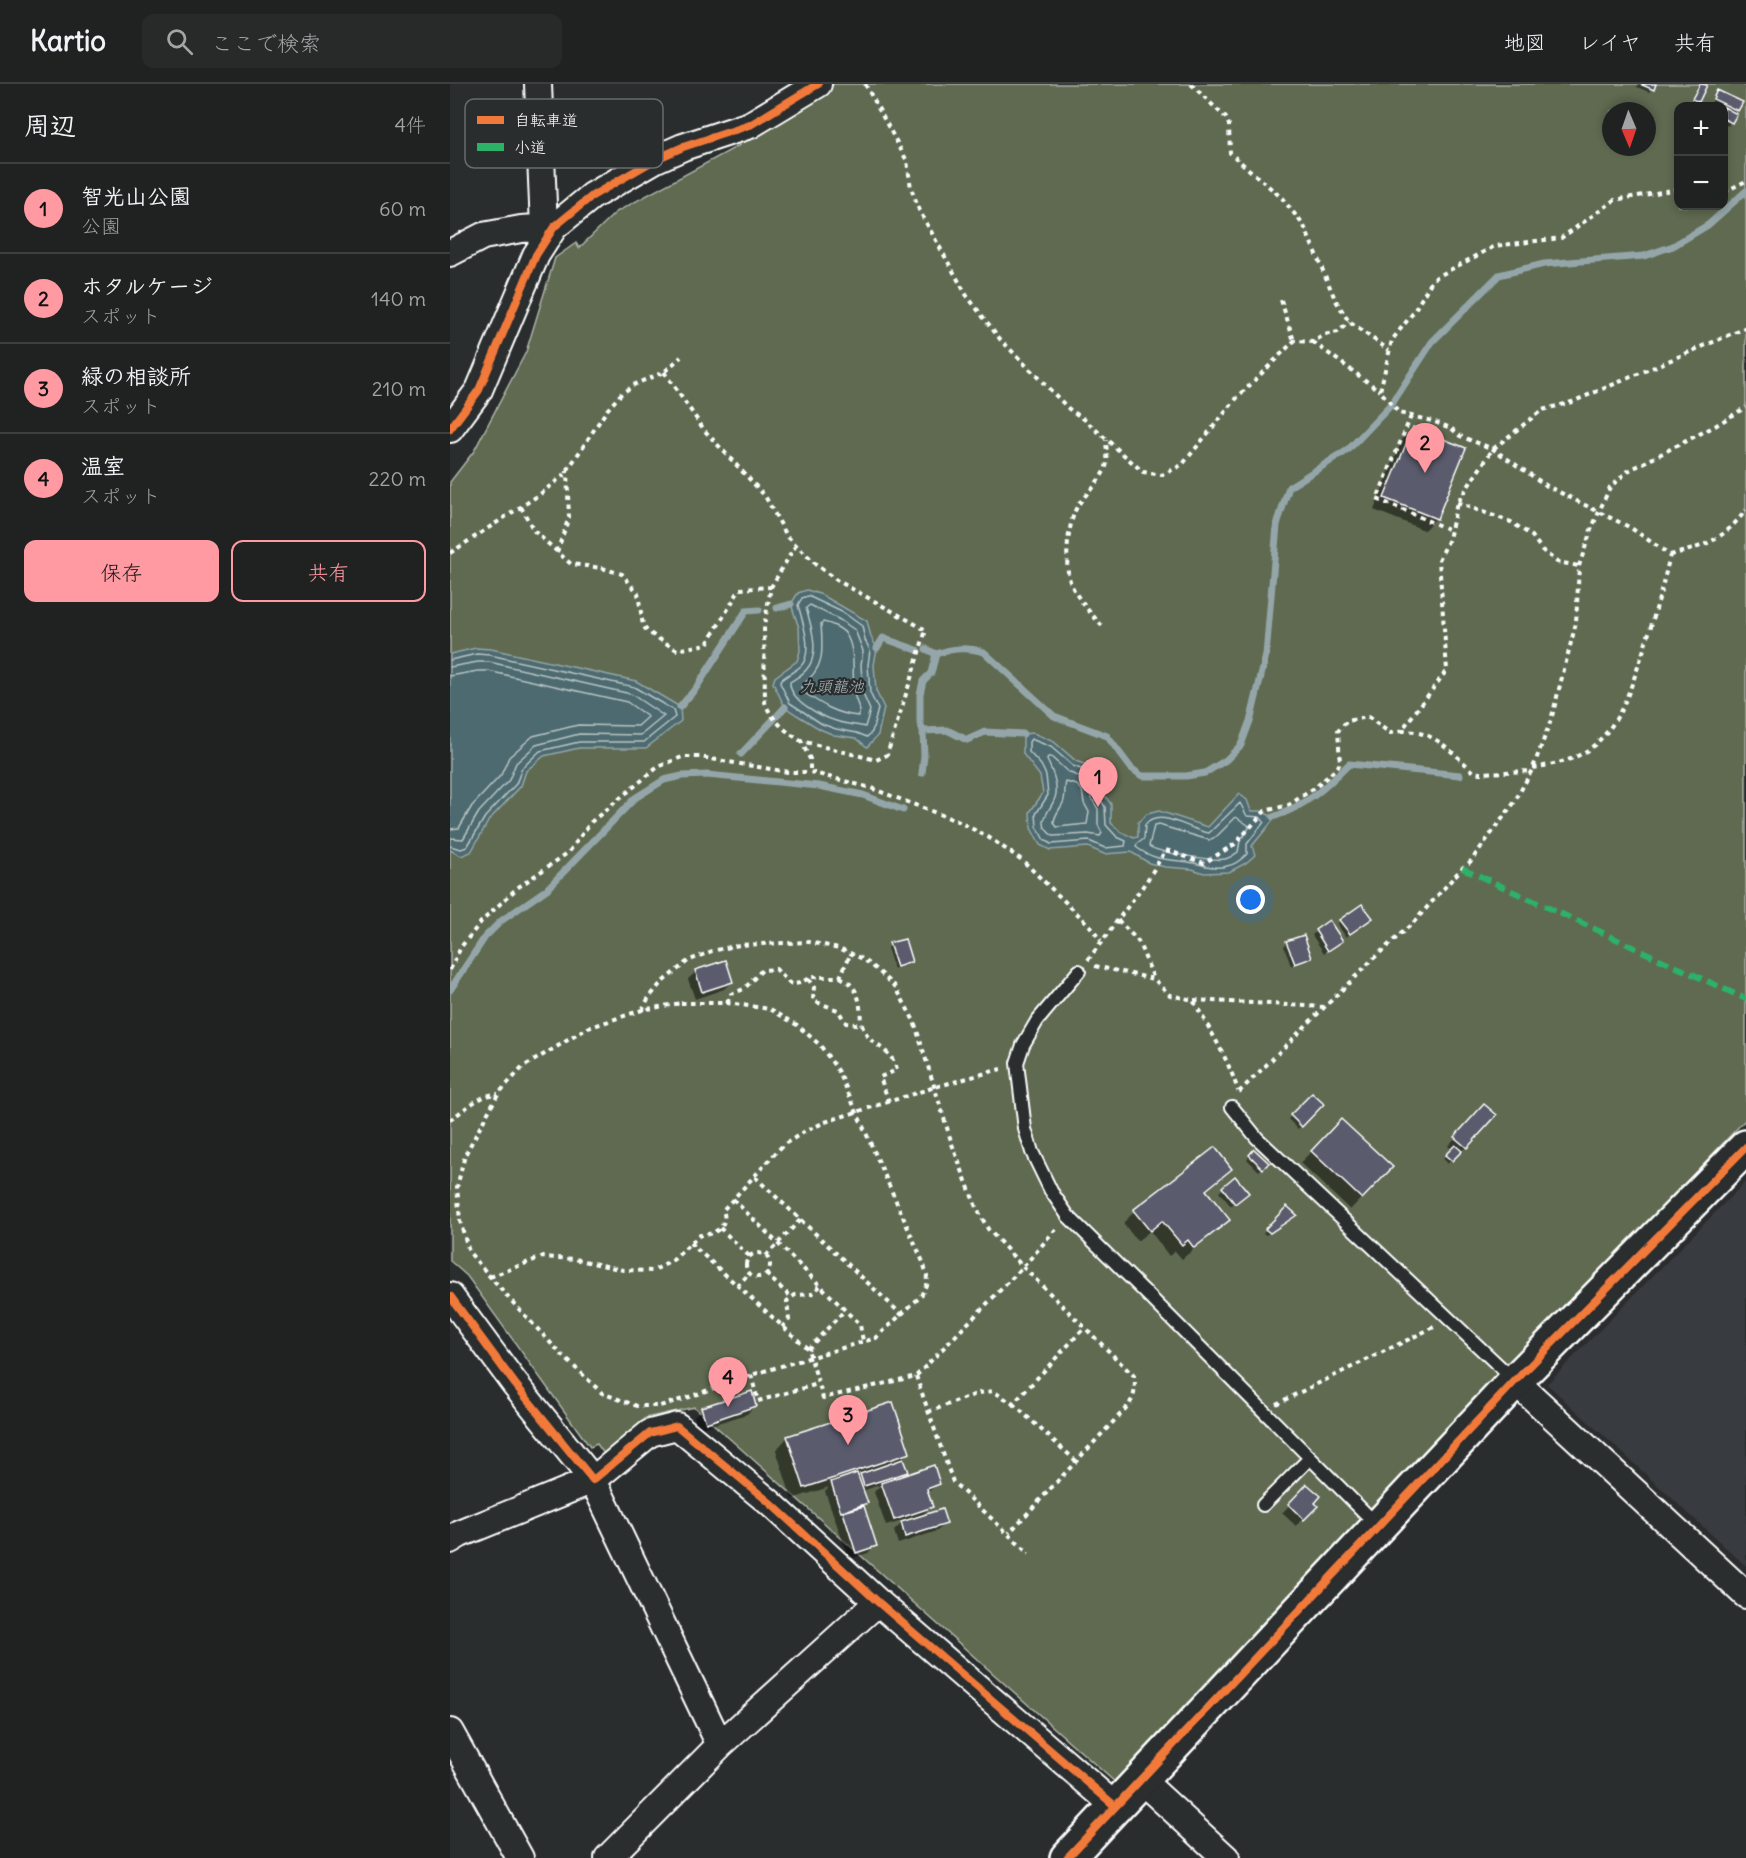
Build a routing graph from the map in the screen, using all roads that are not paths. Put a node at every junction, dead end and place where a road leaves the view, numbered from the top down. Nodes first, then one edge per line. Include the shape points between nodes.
1 (538, 84) edge
2 (818, 84) edge
3 (539, 99) edge
4 (663, 156) edge
5 (544, 168) edge
6 (640, 168) edge
7 (549, 228) junction
8 (450, 253) edge
9 (450, 429) edge
10 (1079, 971) dead end
11 (1232, 1107) road end
12 (1746, 1147) edge
13 (450, 1296) edge
14 (1515, 1381) junction
15 (1310, 1458) junction
16 (593, 1480) junction
17 (1263, 1505) dead end
18 (1378, 1526) junction
19 (450, 1540) edge
20 (1746, 1595) edge
21 (878, 1602) junction
22 (450, 1732) edge
23 (720, 1745) junction
24 (1140, 1779) junction
25 (1115, 1806) junction
26 (513, 1856) edge
27 (608, 1858) edge
28 (1067, 1858) edge
29 (1226, 1858) edge

1 - 3 street
2 - 4 street via 750,125
5 - 7 street
6 - 7 street via 592,196
7 - 8 street via 483,236
7 - 9 street via 479,390
10 - 15 lane via 1037,1021 1017,1063 1025,1129 1032,1152 1068,1216
11 - 14 lane via 1257,1138
12 - 14 street
13 - 16 street
14 - 18 street
14 - 20 street
15 - 17 lane
15 - 18 lane
16 - 19 street
16 - 21 street via 650,1433 677,1426 769,1502
16 - 23 street
18 - 24 street
21 - 23 street
21 - 25 street
22 - 26 street
23 - 27 street
24 - 25 street
24 - 29 street
25 - 28 street

